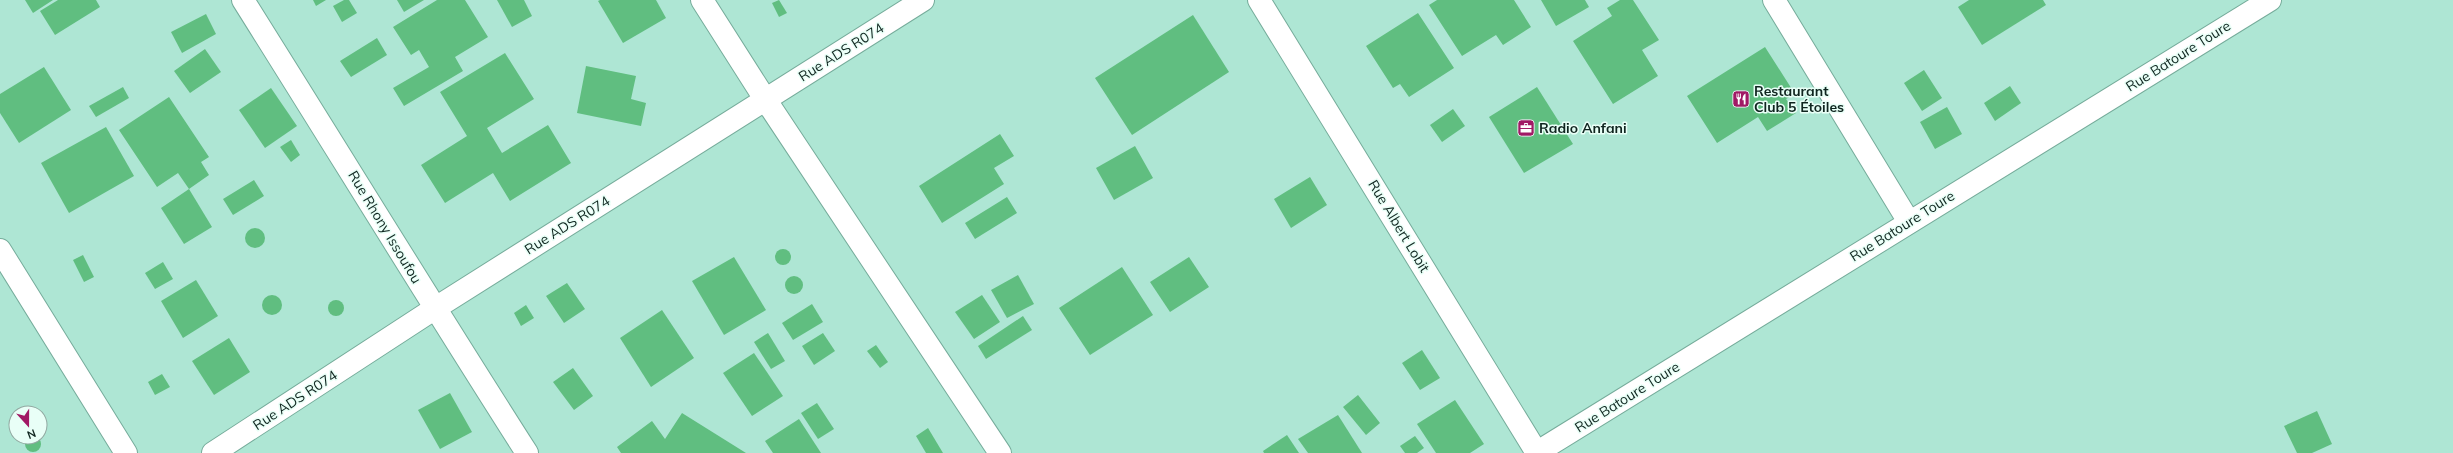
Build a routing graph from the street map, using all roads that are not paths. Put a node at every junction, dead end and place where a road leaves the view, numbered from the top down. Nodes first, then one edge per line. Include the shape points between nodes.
1 (243, 0) edge
2 (702, 0) edge
3 (923, 0) edge
4 (1259, 0) edge
5 (1774, 0) edge
6 (2270, 0) edge
7 (765, 99) junction
8 (1909, 222) junction
9 (0, 250) edge
10 (434, 309) junction
11 (126, 453) edge
12 (213, 453) edge
13 (528, 453) edge
14 (1000, 453) edge
15 (1537, 453) edge

1 - 10 street, Rue Rhony Issoufou via 361,187
2 - 7 street
3 - 7 street, Rue ADS R074
4 - 15 street, Rue Albert Lobit
5 - 8 street
6 - 8 street, Rue Batoure Toure
7 - 10 street, Rue ADS R074
7 - 14 street
8 - 15 street, Rue Batoure Toure
9 - 11 street
10 - 12 street, Rue ADS R074
10 - 13 street, Rue Rhony Issoufou

